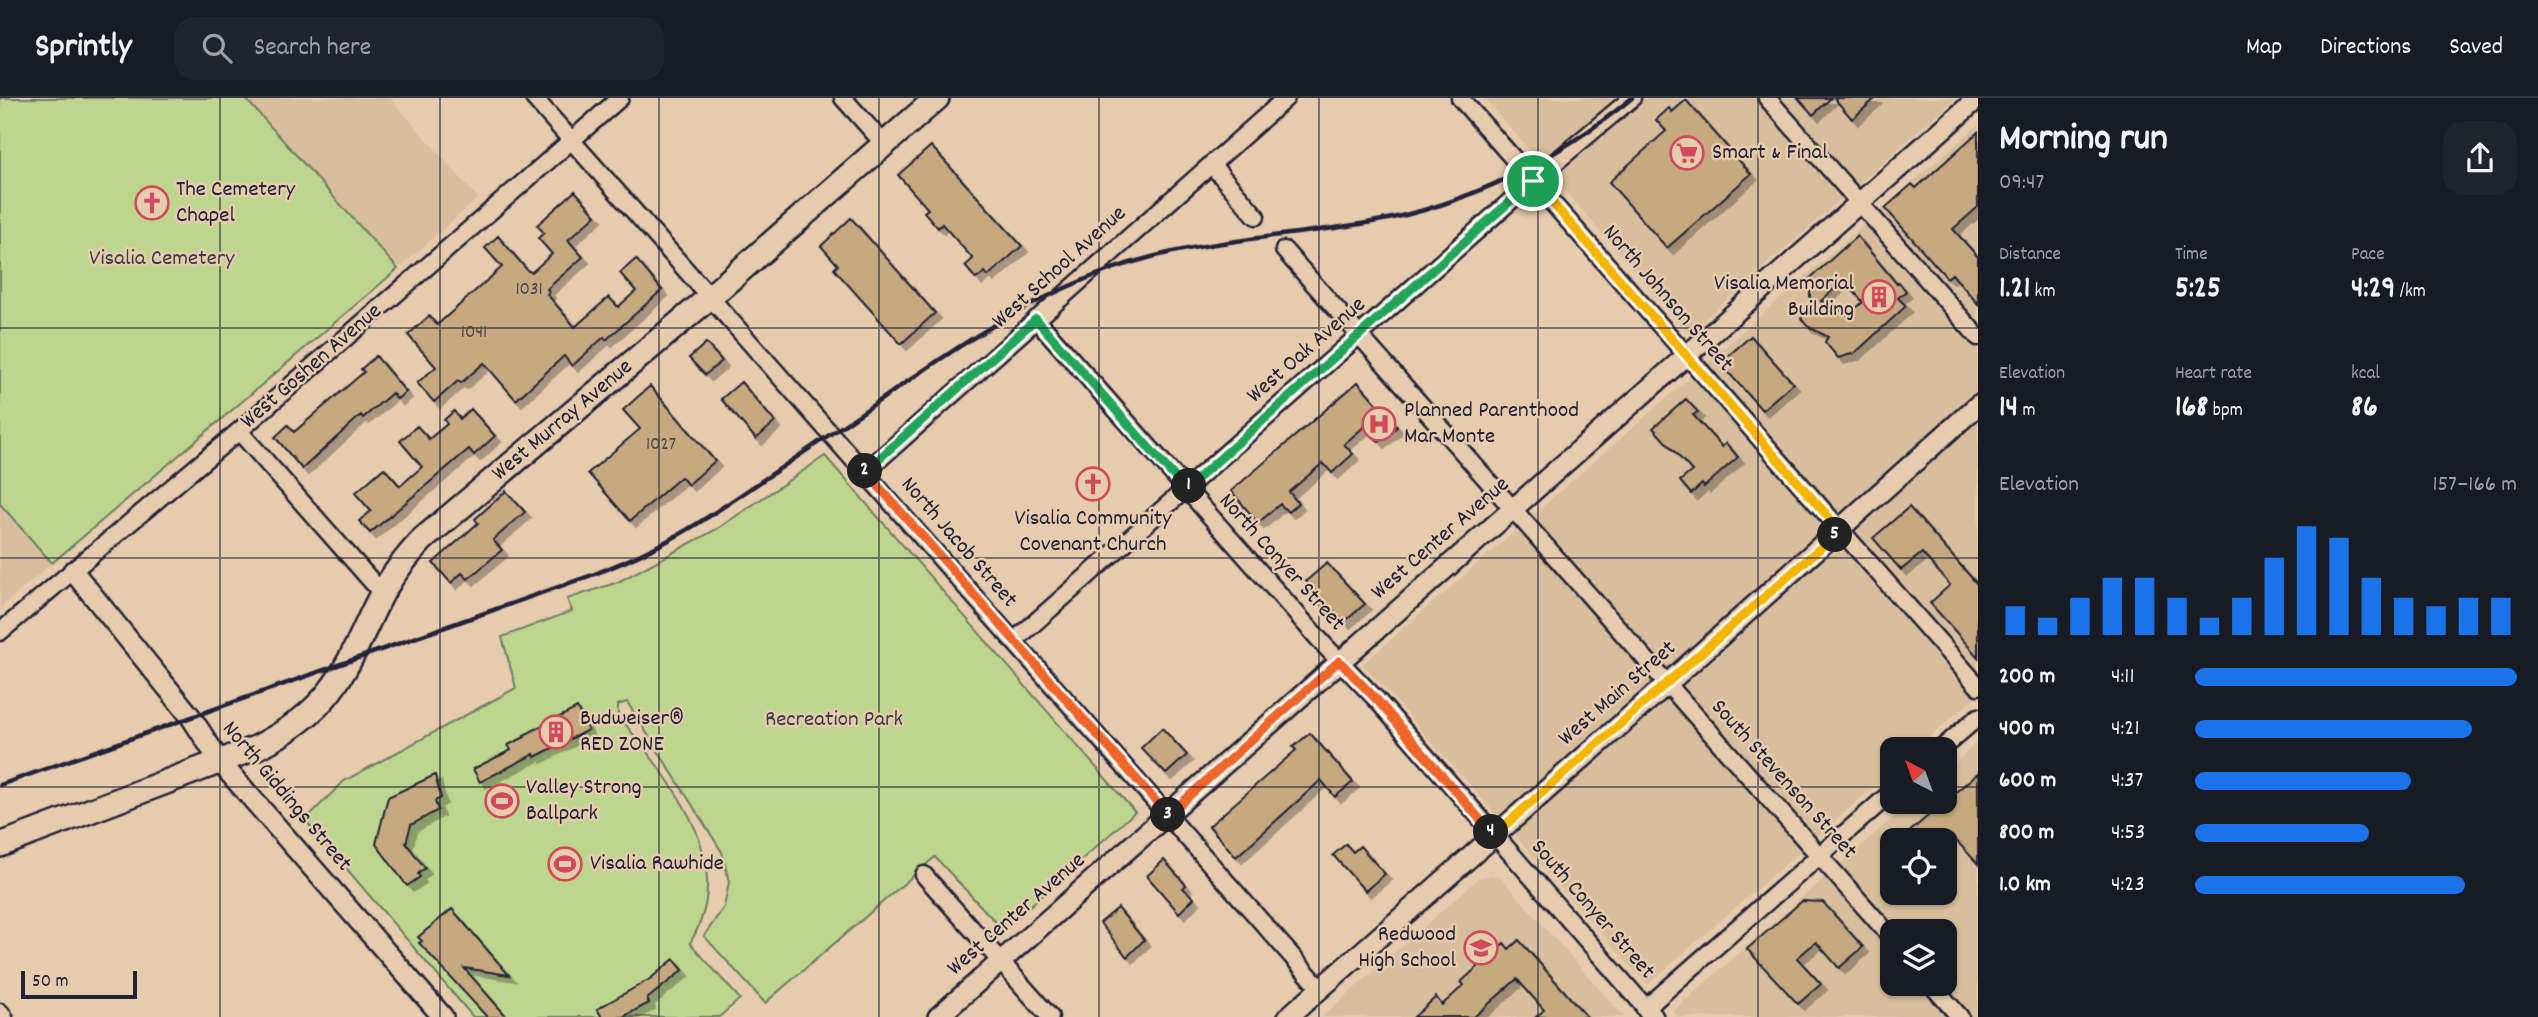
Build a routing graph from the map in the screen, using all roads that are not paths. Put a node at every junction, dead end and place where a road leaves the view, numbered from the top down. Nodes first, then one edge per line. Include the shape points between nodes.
1 (534, 98) edge
2 (621, 98) edge
3 (843, 98) edge
4 (937, 98) edge
5 (1286, 98) edge
6 (1460, 98) edge
7 (1632, 98) edge
8 (1767, 98) edge
9 (1978, 98) edge
10 (571, 141) junction
11 (885, 145) junction
12 (1211, 164) junction
13 (1533, 181) junction
14 (1859, 204) junction
15 (1256, 216) dead end
16 (1284, 250) dead end
17 (710, 298) junction
18 (1036, 319) junction
19 (1359, 336) junction
20 (1978, 337) edge
21 (1686, 355) junction
22 (1978, 405) edge
23 (239, 431) junction
24 (864, 472) junction
25 (1185, 489) junction
26 (1512, 508) junction
27 (1840, 530) junction
28 (73, 571) junction
29 (382, 593) junction
30 (0, 632) edge
31 (1014, 641) junction
32 (1339, 661) junction
33 (1667, 684) junction
34 (1978, 686) edge
35 (1978, 717) edge
36 (1955, 737) edge
37 (220, 762) junction
38 (1880, 803) edge
39 (1168, 815) junction
40 (1494, 835) junction
41 (0, 845) edge
42 (1819, 856) junction
43 (924, 875) dead end
44 (1880, 925) edge
45 (1001, 961) junction
46 (1320, 988) junction
47 (1942, 996) edge
48 (0, 1012) edge
49 (1650, 1013) edge
50 (4, 1017) edge
51 (443, 1017) edge
52 (938, 1017) edge
53 (1050, 1017) edge
54 (1288, 1017) edge
55 (1960, 1017) edge

1 - 10 street, North Jacob Street
2 - 10 street, West Goshen Avenue
3 - 11 street
4 - 11 main road, West Murray Avenue
5 - 12 street, West School Avenue
6 - 13 street, North Johnson Street
7 - 13 street, West Oak Avenue
8 - 14 street
9 - 14 street, West Center Avenue
10 - 17 street, North Jacob Street
10 - 23 street, West Goshen Avenue
11 - 17 main road, West Murray Avenue
12 - 15 street
12 - 18 street, West School Avenue
13 - 19 street, West Oak Avenue
13 - 21 street, North Johnson Street
14 - 20 street
14 - 21 street, West Center Avenue
16 - 19 street, South Stevenson Street
17 - 24 street, North Jacob Street
17 - 29 main road, West Murray Avenue via 423,539
18 - 24 street, West School Avenue
18 - 25 street, North Conyer Street
19 - 25 street, West Oak Avenue
19 - 26 street, South Stevenson Street
21 - 26 street, West Center Avenue
21 - 27 street, North Johnson Street
22 - 27 street, West Main Street
23 - 28 street, West Goshen Avenue
23 - 29 street
24 - 31 street, North Jacob Street
25 - 31 street, West Oak Avenue
25 - 32 street, North Conyer Street
26 - 32 street, West Center Avenue
26 - 33 street, South Stevenson Street
27 - 33 street, West Main Street
27 - 34 street, North Johnson Street
28 - 30 street, West Goshen Avenue
28 - 37 street, North Giddings Street via 191,717
29 - 37 main road, West Murray Avenue via 355,652 314,708 279,736
31 - 39 street, North Jacob Street
32 - 39 street, West Center Avenue
32 - 40 street, North Conyer Street
33 - 40 street, West Main Street
33 - 42 street, South Stevenson Street
35 - 36 street
37 - 41 main road
37 - 51 street, North Giddings Street
38 - 42 street
39 - 45 street, West Center Avenue
39 - 46 street, North Jacob Street
40 - 46 street, West Main Street
40 - 49 street, South Conyer Street
42 - 44 street, South Stevenson Street
42 - 49 street
43 - 45 street
45 - 52 street, West Center Avenue
45 - 53 street
46 - 54 street, West Main Street
47 - 55 street
48 - 50 street

